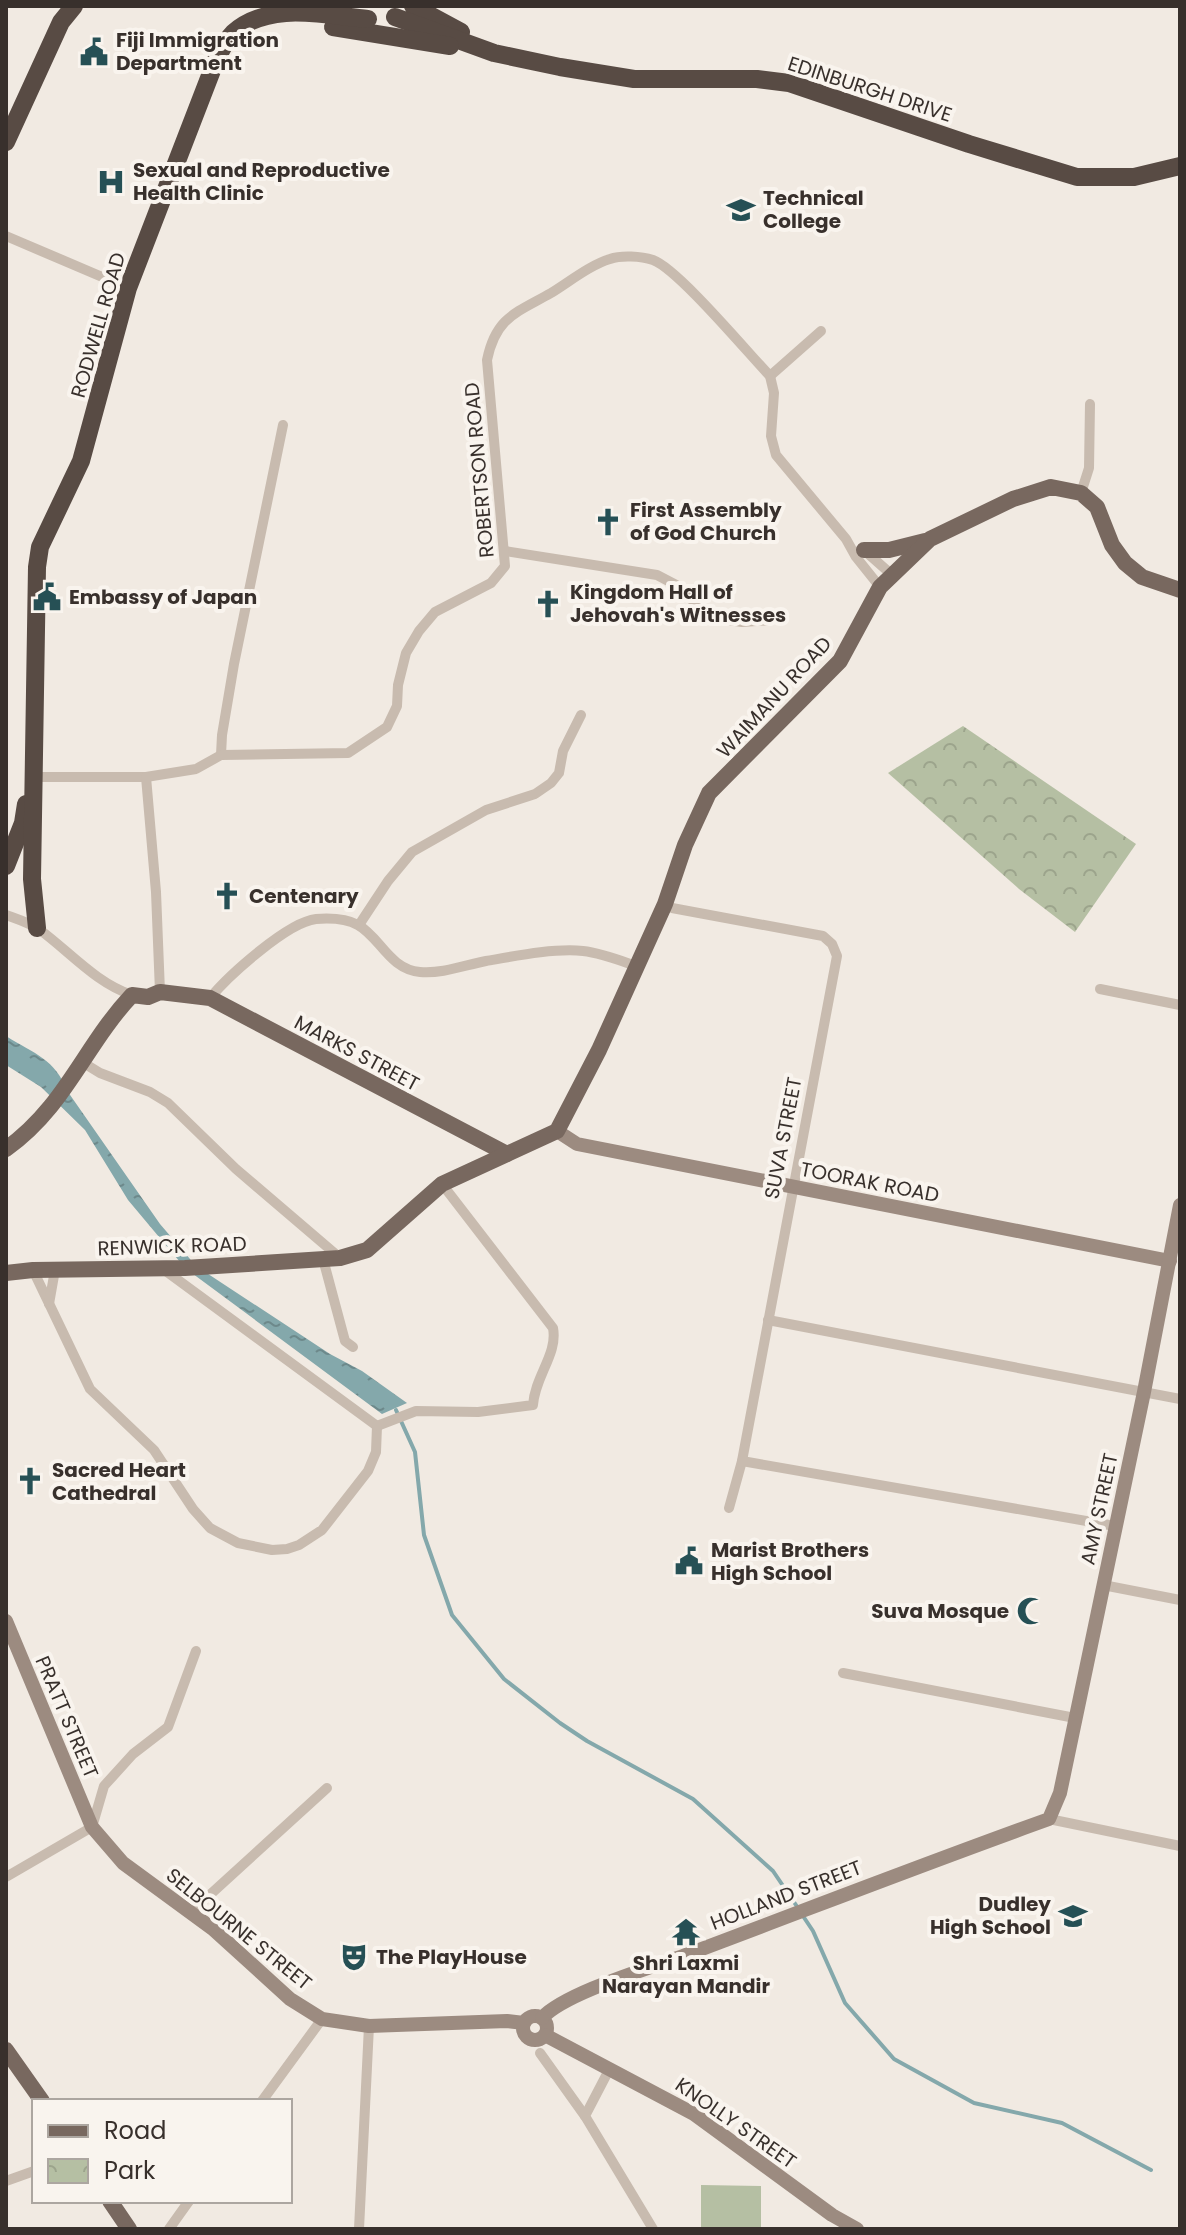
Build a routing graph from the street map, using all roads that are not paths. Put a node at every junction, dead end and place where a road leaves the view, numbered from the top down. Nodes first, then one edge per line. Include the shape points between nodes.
1 (74, 6) edge
2 (413, 6) edge
3 (433, 6) edge
4 (397, 11) edge
5 (365, 12) edge
6 (271, 14) junction
7 (448, 24) junction
8 (494, 53) junction
9 (6, 142) edge
10 (1180, 166) edge
11 (6, 236) edge
12 (128, 288) junction
13 (821, 331) dead end
14 (770, 376) junction
15 (1090, 404) dead end
16 (283, 425) dead end
17 (1081, 493) junction
18 (846, 539) junction
19 (930, 539) junction
20 (864, 550) junction
21 (505, 551) junction
22 (891, 574) junction
23 (880, 587) junction
24 (1180, 590) edge
25 (771, 620) dead end
26 (581, 715) dead end
27 (221, 755) junction
28 (35, 777) junction
29 (146, 777) junction
30 (10, 848) edge
31 (6, 866) edge
32 (665, 904) junction
33 (6, 915) edge
34 (359, 925) junction
35 (37, 928) junction
36 (636, 966) junction
37 (1100, 989) dead end
38 (160, 992) junction
39 (132, 995) junction
40 (210, 998) junction
41 (1180, 1005) edge
42 (79, 1068) junction
43 (557, 1131) junction
44 (6, 1149) edge
45 (507, 1154) junction
46 (442, 1184) junction
47 (792, 1187) junction
48 (1180, 1205) edge
49 (332, 1259) junction
50 (1175, 1262) edge
51 (162, 1268) junction
52 (33, 1270) junction
53 (55, 1270) junction
54 (6, 1273) edge
55 (49, 1304) junction
56 (768, 1320) junction
57 (353, 1347) dead end
58 (1144, 1392) junction
59 (1180, 1399) edge
60 (377, 1426) junction
61 (742, 1461) junction
62 (729, 1508) dead end
63 (1115, 1526) junction
64 (1103, 1585) junction
65 (1180, 1600) edge
66 (6, 1621) edge
67 (196, 1651) dead end
68 (843, 1673) dead end
69 (1075, 1718) junction
70 (327, 1788) dead end
71 (1049, 1819) junction
72 (92, 1827) junction
73 (1180, 1846) edge
74 (7, 1873) edge
75 (191, 1912) junction
76 (542, 2018) junction
77 (322, 2019) junction
78 (524, 2023) junction
79 (369, 2026) junction
80 (545, 2035) junction
81 (6, 2050) edge
82 (540, 2053) dead end
83 (610, 2068) junction
84 (41, 2099) edge
85 (263, 2099) edge
86 (585, 2116) junction
87 (32, 2172) edge
88 (6, 2181) edge
89 (111, 2203) edge
90 (188, 2203) edge
91 (832, 2222) edge
92 (129, 2229) edge
93 (169, 2229) edge
94 (359, 2229) edge
95 (653, 2229) edge
96 (857, 2229) edge

1 - 9 highway via 61,22
2 - 7 highway, EDINBURGH DRIVE
3 - 7 highway
4 - 5 highway, RODWELL ROAD via 382,23
4 - 8 highway, EDINBURGH DRIVE
5 - 6 highway, RODWELL ROAD
6 - 8 highway
6 - 12 highway, RODWELL ROAD via 230,35 216,60
7 - 8 highway, EDINBURGH DRIVE
8 - 10 highway, EDINBURGH DRIVE via 634,79 789,83 1077,177 1134,177
11 - 12 street
12 - 28 highway, RODWELL ROAD via 85,449 40,547
13 - 14 street
14 - 18 street via 776,455
14 - 21 street, ROBERTSON ROAD via 676,276 654,260 610,259 515,313 494,334 487,360
15 - 17 street via 1089,468
16 - 27 street via 234,664
17 - 19 main road, WAIMANU ROAD via 1051,487
17 - 24 main road via 1097,507 1125,563 1142,577
18 - 20 street
18 - 23 street
19 - 20 main road via 889,550
19 - 22 main road, WAIMANU ROAD
20 - 22 street
21 - 25 street via 657,575 680,587 708,617
21 - 27 street, ROBERTSON ROAD via 500,575 435,612 419,631 406,653 397,706 387,727 371,740 348,753
22 - 23 main road, WAIMANU ROAD
23 - 32 main road, WAIMANU ROAD via 840,661 709,793
26 - 34 street via 551,783 535,794 486,810 412,852
27 - 29 street, ROBERTSON ROAD via 196,769
28 - 29 street, ROBERTSON ROAD
28 - 30 highway
28 - 35 highway via 32,879
29 - 38 street
30 - 31 highway
32 - 36 main road, WAIMANU ROAD
32 - 47 street, SUVA STREET via 823,936 832,944 837,956
33 - 35 street
34 - 36 street via 401,965 417,972 563,951 583,951
34 - 40 street via 314,919 290,929
35 - 39 street via 116,990
36 - 43 main road, WAIMANU ROAD
37 - 41 street
38 - 39 main road, MARKS STREET
38 - 40 main road, MARKS STREET
39 - 42 main road
40 - 45 main road, MARKS STREET
42 - 44 main road via 53,1106
42 - 49 street via 168,1103
43 - 45 main road
43 - 47 main road, TOORAK ROAD via 577,1144
45 - 46 main road
46 - 49 main road via 367,1250
46 - 60 street via 553,1328 555,1340 534,1389 533,1405 478,1412 416,1411
47 - 50 main road, TOORAK ROAD
47 - 56 street, SUVA STREET
48 - 50 main road, AMY STREET
49 - 51 main road, RENWICK ROAD
49 - 57 street via 345,1341
50 - 58 main road, AMY STREET
51 - 53 main road, RENWICK ROAD
51 - 60 street
52 - 53 main road, RENWICK ROAD
52 - 54 main road, RENWICK ROAD
52 - 55 street
53 - 55 street
55 - 60 street via 90,1389 154,1450 210,1528 238,1543 287,1549 322,1530 368,1471 376,1452
56 - 58 street
56 - 61 street, SUVA STREET
58 - 59 street
58 - 63 main road, AMY STREET
61 - 62 street, SUVA STREET
61 - 63 street
63 - 64 main road, AMY STREET
64 - 65 street
64 - 69 main road, AMY STREET
66 - 72 main road, PRATT STREET
67 - 72 street via 168,1727 104,1786
68 - 69 street
69 - 71 main road, AMY STREET via 1060,1793
70 - 75 street
71 - 73 street
71 - 76 main road, HOLLAND STREET via 565,2001
72 - 74 street
72 - 75 main road, SELBOURNE STREET via 123,1863
75 - 77 main road, SELBOURNE STREET via 290,1999
76 - 78 main road via 533,2016
76 - 80 main road
77 - 79 main road, SELBOURNE STREET
77 - 85 street
78 - 79 main road, SELBOURNE STREET
78 - 80 main road via 531,2040
79 - 94 street
80 - 83 main road, KNOLLY STREET
81 - 84 main road
82 - 86 street
83 - 86 street
83 - 91 main road, KNOLLY STREET via 706,2122
86 - 95 street
87 - 88 street
89 - 92 main road
90 - 93 street
91 - 96 main road, KNOLLY STREET

